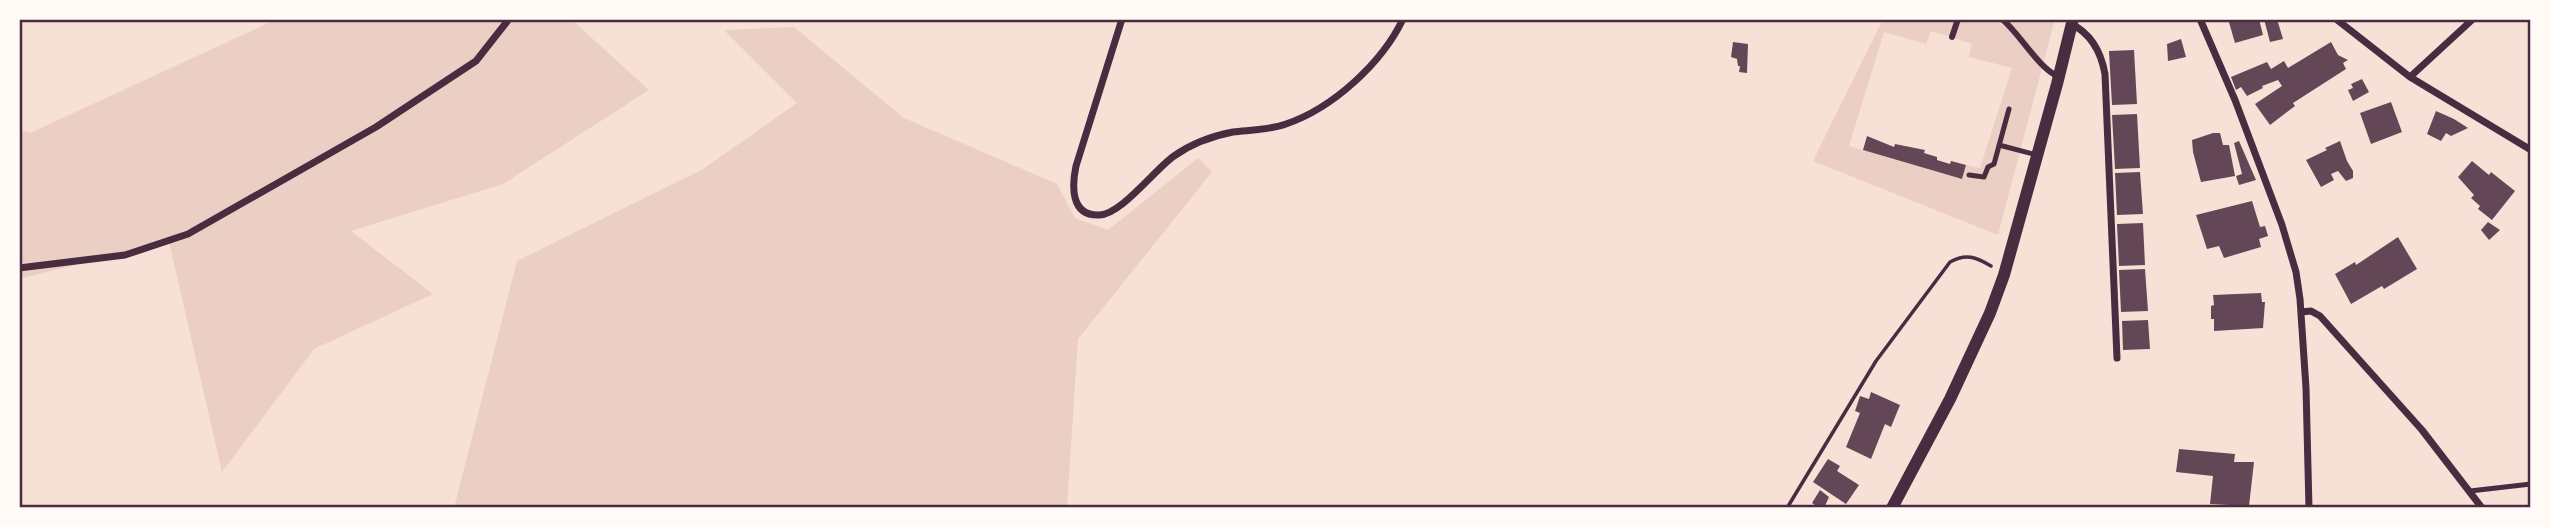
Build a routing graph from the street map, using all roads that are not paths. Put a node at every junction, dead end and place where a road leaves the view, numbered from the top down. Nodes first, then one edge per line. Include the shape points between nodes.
1 (509, 19) edge
2 (1122, 19) edge
3 (1403, 19) edge
4 (1958, 19) edge
5 (2003, 19) edge
6 (2200, 19) edge
7 (2336, 19) edge
8 (2473, 19) edge
9 (2072, 22) edge
10 (1952, 37) dead end
11 (2059, 77) junction
12 (2410, 77) junction
13 (2009, 109) dead end
14 (1999, 145) junction
15 (2531, 150) edge
16 (2038, 155) junction
17 (1969, 175) dead end
18 (19, 268) edge
19 (2301, 312) junction
20 (2117, 358) dead end
21 (2531, 484) edge
22 (2470, 491) junction
23 (1892, 508) edge
24 (2309, 508) edge
25 (2482, 508) edge

1 - 18 street via 476,61 376,127 188,234 125,255
2 - 3 street via 1072,186 1076,202 1088,213 1101,216 1119,206 1172,157 1202,141 1286,124 1319,107 1381,56
4 - 10 street
5 - 11 street via 2046,69
6 - 19 street via 2286,236
7 - 12 street
8 - 12 street
9 - 11 street
9 - 20 street via 2095,44 2105,74
11 - 16 street
12 - 15 street
13 - 14 lane
14 - 16 lane
14 - 17 lane via 1994,164 1984,177
16 - 23 street via 1990,313
19 - 22 street via 2320,316
19 - 24 street
21 - 22 lane
22 - 25 street

